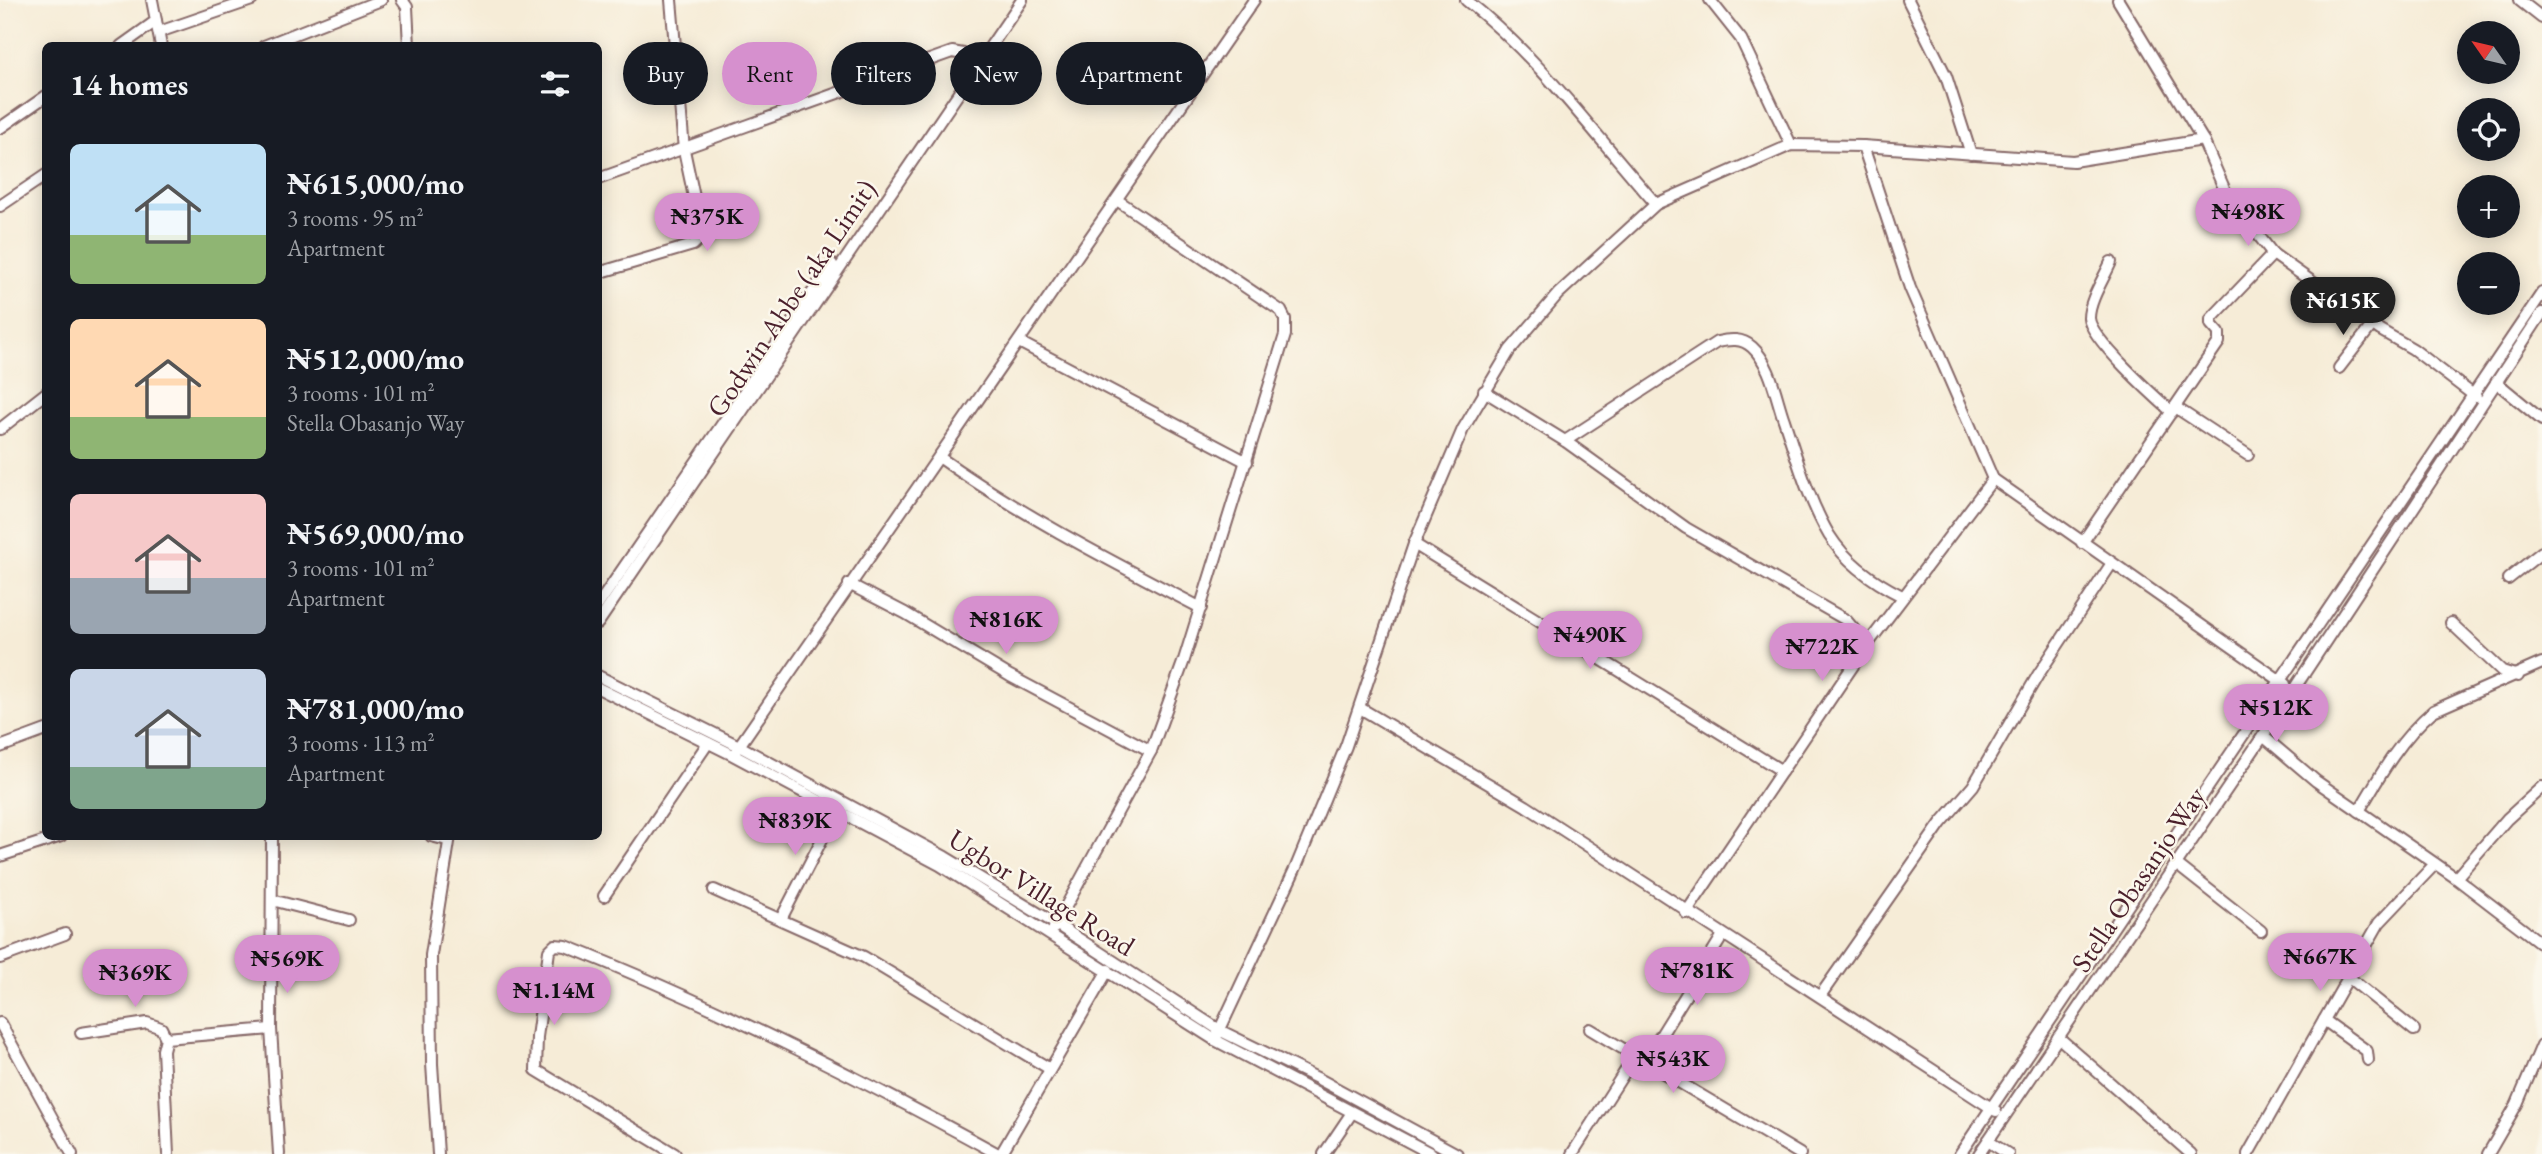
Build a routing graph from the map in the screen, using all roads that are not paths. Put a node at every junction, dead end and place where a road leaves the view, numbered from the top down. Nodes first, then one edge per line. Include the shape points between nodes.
1 (152, 0) edge
2 (252, 0) edge
3 (381, 0) edge
4 (402, 0) edge
5 (670, 0) edge
6 (1013, 0) edge
7 (1022, 0) edge
8 (1254, 0) edge
9 (1466, 0) edge
10 (1710, 0) edge
11 (1908, 0) edge
12 (2118, 0) edge
13 (2519, 0) edge
14 (2542, 18) edge
15 (158, 27) junction
16 (129, 42) edge
17 (160, 42) edge
18 (274, 42) edge
19 (409, 42) edge
20 (986, 42) edge
21 (988, 42) edge
22 (950, 53) edge
23 (950, 96) edge
24 (950, 97) edge
25 (42, 99) edge
26 (0, 128) edge
27 (2203, 140) junction
28 (1791, 145) junction
29 (1863, 146) junction
30 (684, 150) junction
31 (1972, 154) junction
32 (42, 178) edge
33 (602, 178) edge
34 (1117, 200) junction
35 (1656, 204) junction
36 (0, 206) edge
37 (2273, 254) junction
38 (2111, 262) dead end
39 (602, 271) edge
40 (2542, 293) edge
41 (2542, 313) edge
42 (2373, 324) junction
43 (1019, 342) junction
44 (2339, 368) dead end
45 (2496, 382) junction
46 (1484, 391) junction
47 (42, 396) edge
48 (2477, 398) junction
49 (2174, 410) junction
50 (2542, 420) edge
51 (0, 429) edge
52 (1565, 441) junction
53 (2248, 455) dead end
54 (939, 457) junction
55 (1247, 462) junction
56 (1993, 479) junction
57 (2082, 542) junction
58 (1414, 544) junction
59 (2542, 552) edge
60 (2112, 563) junction
61 (2508, 579) dead end
62 (849, 584) junction
63 (1902, 596) junction
64 (602, 599) edge
65 (1201, 608) junction
66 (602, 617) edge
67 (2451, 623) dead end
68 (1867, 645) junction
69 (2542, 663) edge
70 (2518, 676) junction
71 (602, 678) edge
72 (2280, 681) junction
73 (2292, 689) junction
74 (602, 690) edge
75 (1360, 708) junction
76 (42, 731) edge
77 (2263, 736) junction
78 (708, 743) junction
79 (0, 747) edge
80 (736, 750) junction
81 (1151, 751) junction
82 (1782, 771) junction
83 (2542, 787) edge
84 (837, 810) junction
85 (2359, 811) junction
86 (49, 840) edge
87 (272, 840) edge
88 (449, 840) edge
89 (0, 856) edge
90 (2176, 864) junction
91 (2435, 864) junction
92 (2456, 878) junction
93 (714, 890) dead end
94 (604, 895) dead end
95 (272, 900) junction
96 (1686, 913) junction
97 (781, 919) junction
98 (349, 920) dead end
99 (1053, 929) junction
100 (2261, 931) dead end
101 (65, 934) dead end
102 (1723, 935) junction
103 (2542, 944) edge
104 (0, 958) edge
105 (1108, 970) junction
106 (2347, 976) junction
107 (1820, 996) junction
108 (2324, 1020) junction
109 (0, 1023) edge
110 (271, 1029) junction
111 (1590, 1029) dead end
112 (2414, 1030) dead end
113 (81, 1032) dead end
114 (1218, 1035) junction
115 (2059, 1037) junction
116 (166, 1038) junction
117 (2542, 1045) edge
118 (1640, 1058) junction
119 (2368, 1060) dead end
120 (1050, 1069) junction
121 (1992, 1108) junction
122 (1351, 1114) junction
123 (2004, 1116) junction
124 (1988, 1141) junction
125 (72, 1154) edge
126 (169, 1154) edge
127 (279, 1154) edge
128 (438, 1154) edge
129 (675, 1154) edge
130 (1000, 1154) edge
131 (1324, 1154) edge
132 (1432, 1154) edge
133 (1457, 1154) edge
134 (1572, 1154) edge
135 (1800, 1154) edge
136 (1960, 1154) edge
137 (1979, 1154) edge
138 (2008, 1154) edge
139 (2190, 1154) edge
140 (2248, 1154) edge
141 (2488, 1154) edge

1 - 15 street
2 - 15 street
3 - 18 street
4 - 19 street via 407,7
5 - 30 street
6 - 20 street, Godwin Abbe (aka Limit)
7 - 21 street, Godwin Abbe (aka Limit)
8 - 34 street
9 - 35 street via 1500,27 1576,107
10 - 28 street via 1741,39
11 - 31 street via 1946,76
12 - 27 street
13 - 14 street
15 - 16 street
15 - 17 street
22 - 30 street
23 - 64 street, Godwin Abbe (aka Limit)
24 - 66 street, Godwin Abbe (aka Limit)
25 - 26 street
27 - 31 street via 2073,161
27 - 37 street via 2227,195
28 - 29 street
28 - 35 street
29 - 31 street
29 - 56 street via 1910,288
30 - 33 street
30 - 39 street via 699,239 693,245
32 - 36 street
34 - 43 street
34 - 55 street via 1281,311 1285,319 1285,335
35 - 46 street via 1558,294 1510,350
37 - 42 street
37 - 49 street via 2211,319 2219,342
38 - 49 street via 2090,312 2091,327 2146,389
40 - 48 street
41 - 45 street, Stella Obasanjo Way
42 - 44 street
42 - 48 street
43 - 54 street
43 - 55 street
45 - 48 street, Stella Obasanjo Way
45 - 50 street
46 - 52 street
46 - 58 street
47 - 51 street
48 - 72 street
48 - 73 street, Stella Obasanjo Way
49 - 53 street
49 - 57 street
52 - 63 street via 1717,342 1746,343 1763,361 1807,488 1830,537 1865,573
52 - 68 street via 1686,528 1846,620
54 - 62 street
54 - 65 street via 1079,544
55 - 65 street
56 - 57 street
56 - 63 street
57 - 60 street
58 - 75 street
58 - 82 street
59 - 61 street
60 - 72 street
60 - 107 street via 2038,675 1973,786 1941,823
62 - 80 street
62 - 81 street
63 - 68 street
65 - 81 street
67 - 70 street via 2502,671
68 - 82 street
69 - 70 street
70 - 85 street via 2433,711 2387,764
71 - 80 street, Ugbor Village Road
72 - 73 street
72 - 121 street
73 - 77 street, Stella Obasanjo Way
74 - 78 street, Ugbor Village Road
75 - 96 street via 1526,806
75 - 114 street via 1296,867
76 - 79 street
77 - 85 street
77 - 90 street, Stella Obasanjo Way
78 - 80 street, Ugbor Village Road
78 - 94 street
80 - 84 street, Ugbor Village Road
80 - 99 street, Ugbor Village Road via 945,857
81 - 99 street
82 - 96 street
83 - 92 street
84 - 97 street
84 - 99 street, Ugbor Village Road
85 - 91 street
86 - 89 street
87 - 95 street
88 - 128 street via 431,955
90 - 100 street
90 - 115 street, Stella Obasanjo Way
91 - 92 street
91 - 106 street via 2379,923
92 - 103 street
93 - 97 street
95 - 98 street
95 - 110 street
96 - 102 street
97 - 120 street via 864,957
99 - 105 street, Ugbor Village Road
99 - 114 street, Ugbor Village Road
101 - 104 street
102 - 107 street
102 - 118 street
105 - 114 street, Ugbor Village Road
105 - 120 street
106 - 108 street
106 - 112 street
107 - 121 street
108 - 119 street via 2367,1051
108 - 140 street
109 - 125 street
110 - 116 street
110 - 127 street
111 - 118 street
113 - 116 street via 147,1023 161,1028
114 - 122 street, Ugbor Village Road
114 - 133 street, Ugbor Village Road via 1317,1078
115 - 123 street, Stella Obasanjo Way
115 - 139 street
116 - 126 street
117 - 141 street via 2517,1104
118 - 134 street
118 - 135 street
120 - 130 street
121 - 123 street
121 - 136 street
122 - 131 street
122 - 132 street, Ugbor Village Road
123 - 124 street, Stella Obasanjo Way
124 - 137 street, Stella Obasanjo Way
124 - 138 street
129 - 130 street via 536,1070 549,951 555,945 642,976 855,1076

